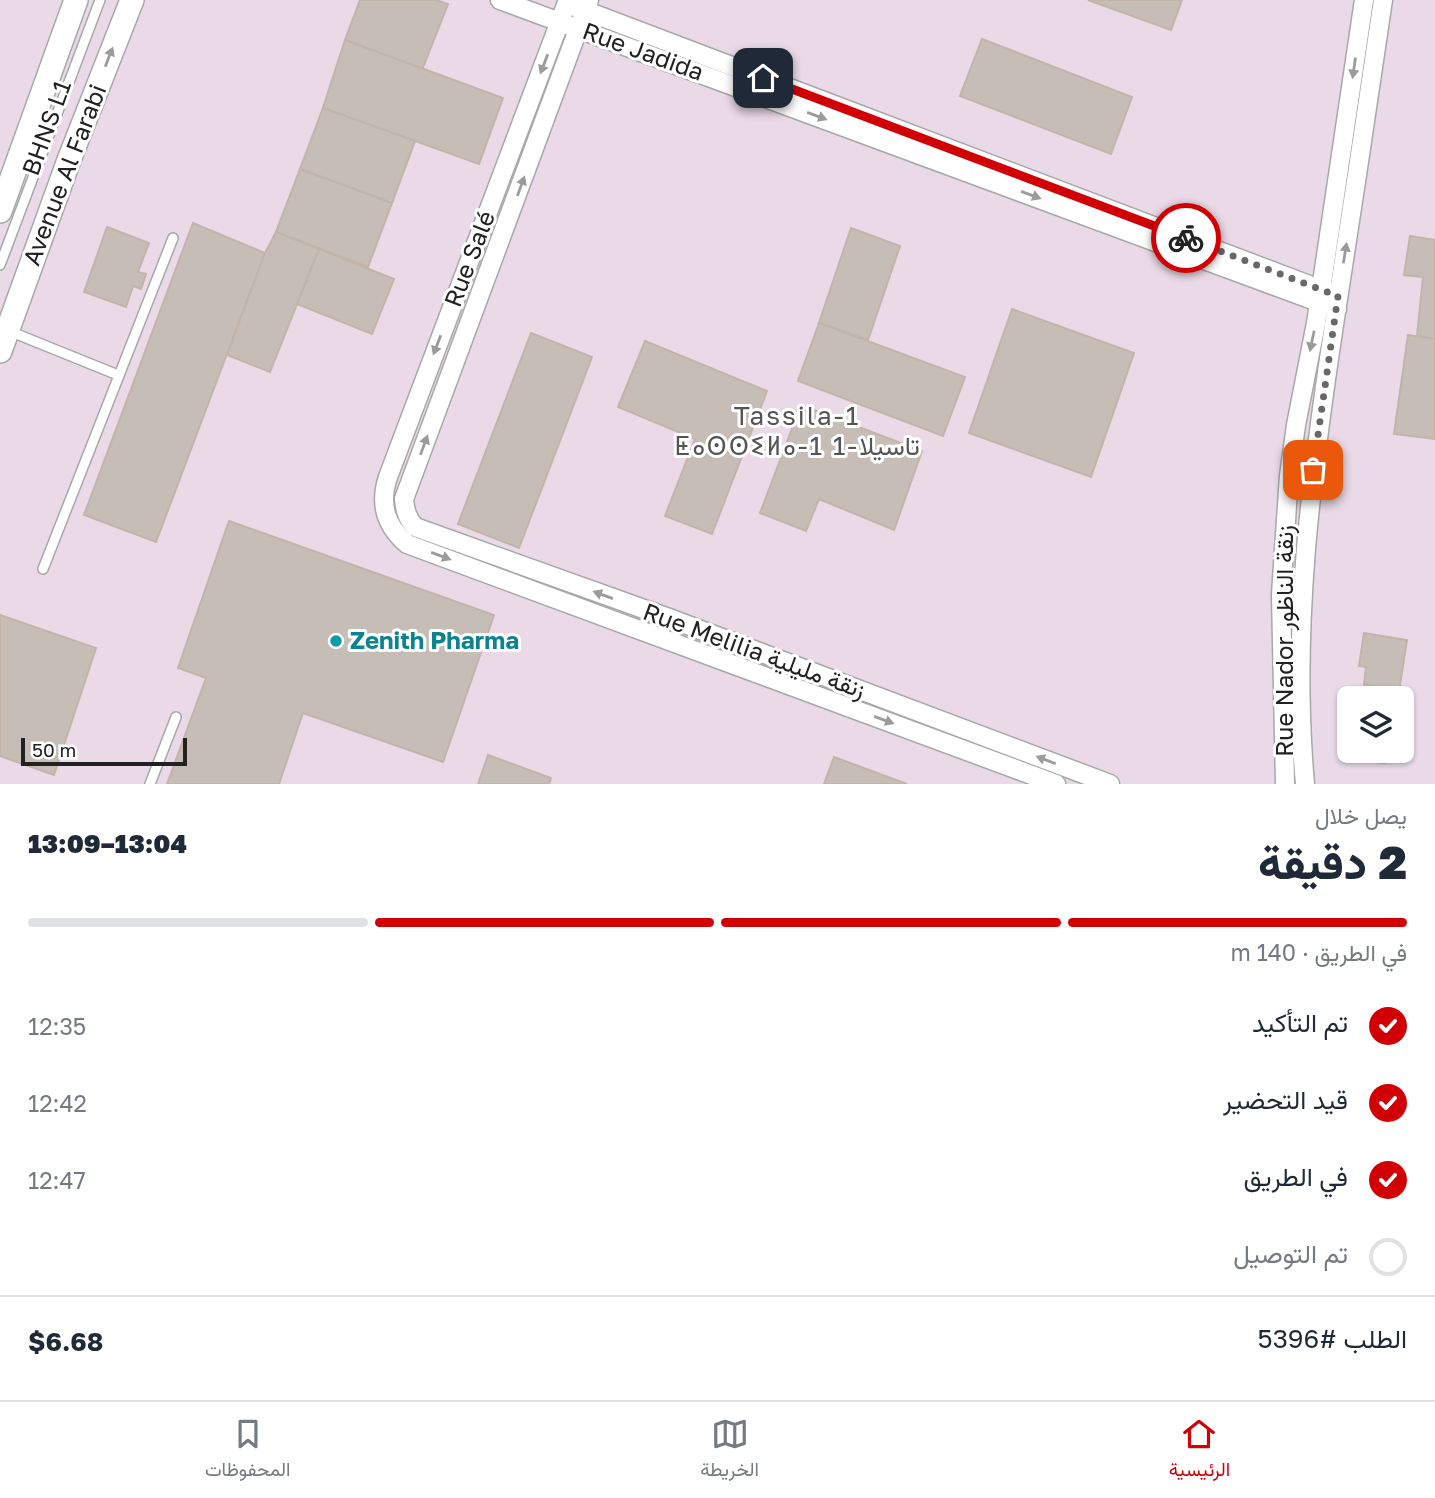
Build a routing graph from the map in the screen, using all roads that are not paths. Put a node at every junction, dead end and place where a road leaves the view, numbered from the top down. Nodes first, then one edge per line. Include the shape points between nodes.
1 (76, 0) edge
2 (94, 0) edge
3 (100, 0) edge
4 (132, 0) edge
5 (500, 0) edge
6 (1364, 0) edge
7 (1383, 0) edge
8 (564, 1) edge
9 (587, 6) edge
10 (560, 22) junction
11 (579, 29) junction
12 (0, 211) edge
13 (173, 238) dead end
14 (0, 256) edge
15 (0, 265) edge
16 (1320, 296) junction
17 (1337, 302) junction
18 (4, 341) edge
19 (118, 375) junction
20 (405, 510) junction
21 (387, 519) junction
22 (43, 569) dead end
23 (176, 717) dead end
24 (150, 784) edge
25 (1056, 784) edge
26 (1110, 784) edge
27 (1285, 784) edge
28 (1305, 784) edge

1 - 12 street, Avenue Al Farabi
2 - 14 lane, BHNS L1
3 - 15 lane, BHNS L1
18 -> 4 street, Avenue Al Farabi
5 - 10 street, Rue Jadida
6 -> 16 street, Rue Nador زنقة الناظور
17 -> 7 street, Rue Nador زنقة الناظور
8 - 9 street, Rue Jadida
8 - 10 street, Rue Salé
9 - 11 street, Rue Salé
9 - 16 street, Rue Jadida
10 - 11 street, Rue Jadida
10 -> 21 street, Rue Salé via 387,477 383,499
11 -> 16 street, Rue Jadida
20 -> 11 street, Rue Salé via 404,499
13 - 19 lane
16 - 17 street, Rue Jadida
16 -> 27 street, Rue Nador زنقة الناظور via 1296,425 1284,528 1280,620
17 - 28 street, Rue Nador زنقة الناظور via 1304,569 1300,682
18 - 19 lane
19 - 22 lane
20 - 21 street
26 -> 20 street, Rue Melilia زنقة مليلية via 415,527
21 -> 25 street, Rue Melilia زنقة مليلية via 407,544
23 - 24 lane

